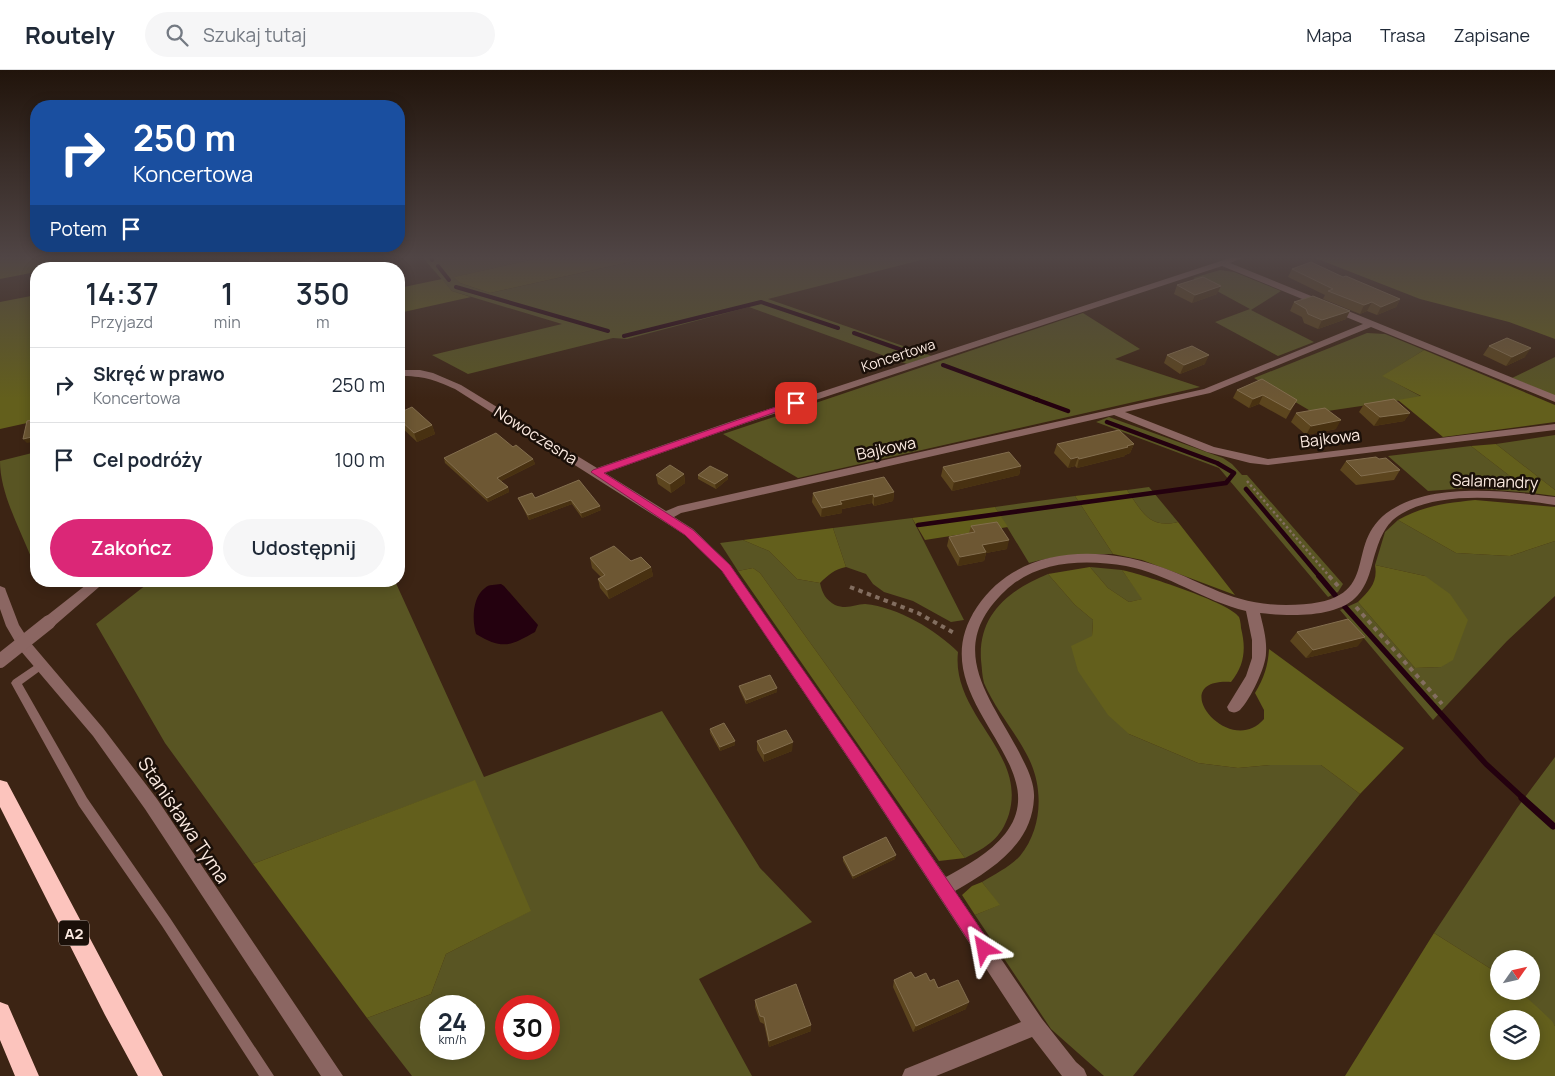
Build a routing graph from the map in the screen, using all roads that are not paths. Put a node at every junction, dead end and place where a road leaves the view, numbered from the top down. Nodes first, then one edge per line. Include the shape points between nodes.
1 (1095, 305) edge
2 (1324, 305) edge
3 (1370, 324) junction
4 (405, 373) edge
5 (1555, 399) edge
6 (1115, 412) junction
7 (1555, 428) edge
8 (596, 472) junction
9 (1555, 501) edge
10 (664, 517) junction
11 (92, 587) edge
12 (0, 591) edge
13 (1252, 608) junction
14 (0, 661) edge
15 (41, 665) junction
16 (1234, 707) dead end
17 (0, 788) edge
18 (943, 888) junction
19 (0, 1013) edge
20 (1034, 1026) junction
21 (27, 1076) edge
22 (151, 1076) edge
23 (267, 1076) edge
24 (333, 1076) edge
25 (912, 1076) edge
26 (1077, 1076) edge

1 - 8 street, Koncertowa
2 - 3 street
3 - 5 street
3 - 6 street, Bajkowa via 1207,391
4 - 8 street, Nowoczesna via 420,373 444,380
6 - 7 street, Bajkowa via 1238,458 1268,462
6 - 10 street, Bajkowa via 678,510
8 - 10 street, Nowoczesna
9 - 13 street, Salamandry via 1470,494 1416,503 1381,525 1360,585 1348,597 1317,608
10 - 18 street, Nowoczesna via 689,532 726,568
11 - 14 street, bridge
12 - 15 street, Stanisława Tyma via 13,626
13 - 16 street via 1259,658
13 - 18 street, Salamandry via 1130,562 1089,559 1052,562 1033,566 1002,586 976,619 968,642 968,661 986,712 1016,761 1026,785 1024,814 1017,832 1008,843 982,865
15 - 23 lane via 16,683 83,802
15 - 24 street, Stanisława Tyma via 98,732 151,804
17 - 22 highway, A2
18 - 20 street, Nowoczesna
19 - 21 highway
20 - 25 street
20 - 26 street, Nowoczesna

